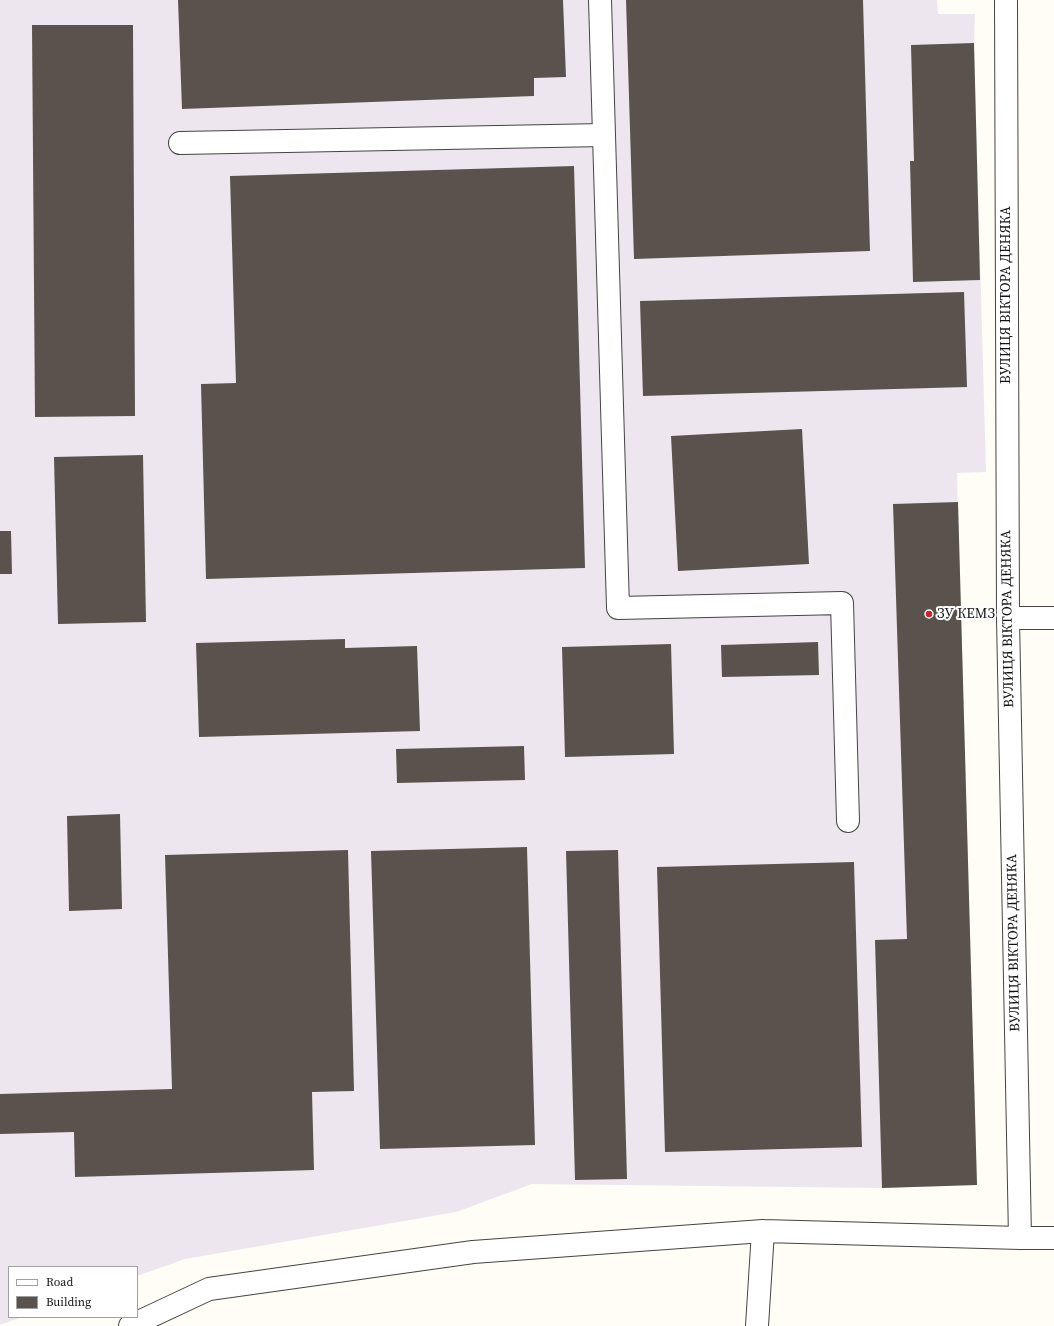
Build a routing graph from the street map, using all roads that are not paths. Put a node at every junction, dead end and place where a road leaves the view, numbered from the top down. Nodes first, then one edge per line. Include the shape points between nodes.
1 (600, 0) edge
2 (1006, 0) edge
3 (604, 135) junction
4 (180, 143) dead end
5 (1008, 618) junction
6 (1054, 618) edge
7 (848, 821) dead end
8 (763, 1231) junction
9 (1020, 1238) junction
10 (1054, 1238) edge
11 (130, 1326) edge
12 (756, 1326) edge

1 - 3 street
2 - 5 street, ВУЛИЦЯ ВІКТОРА ДЕНЯКА
3 - 4 street
3 - 7 street via 618,608 842,603
5 - 6 street
5 - 9 street, ВУЛИЦЯ ВІКТОРА ДЕНЯКА
8 - 9 street
8 - 11 street via 473,1252 209,1289
8 - 12 street
9 - 10 street

